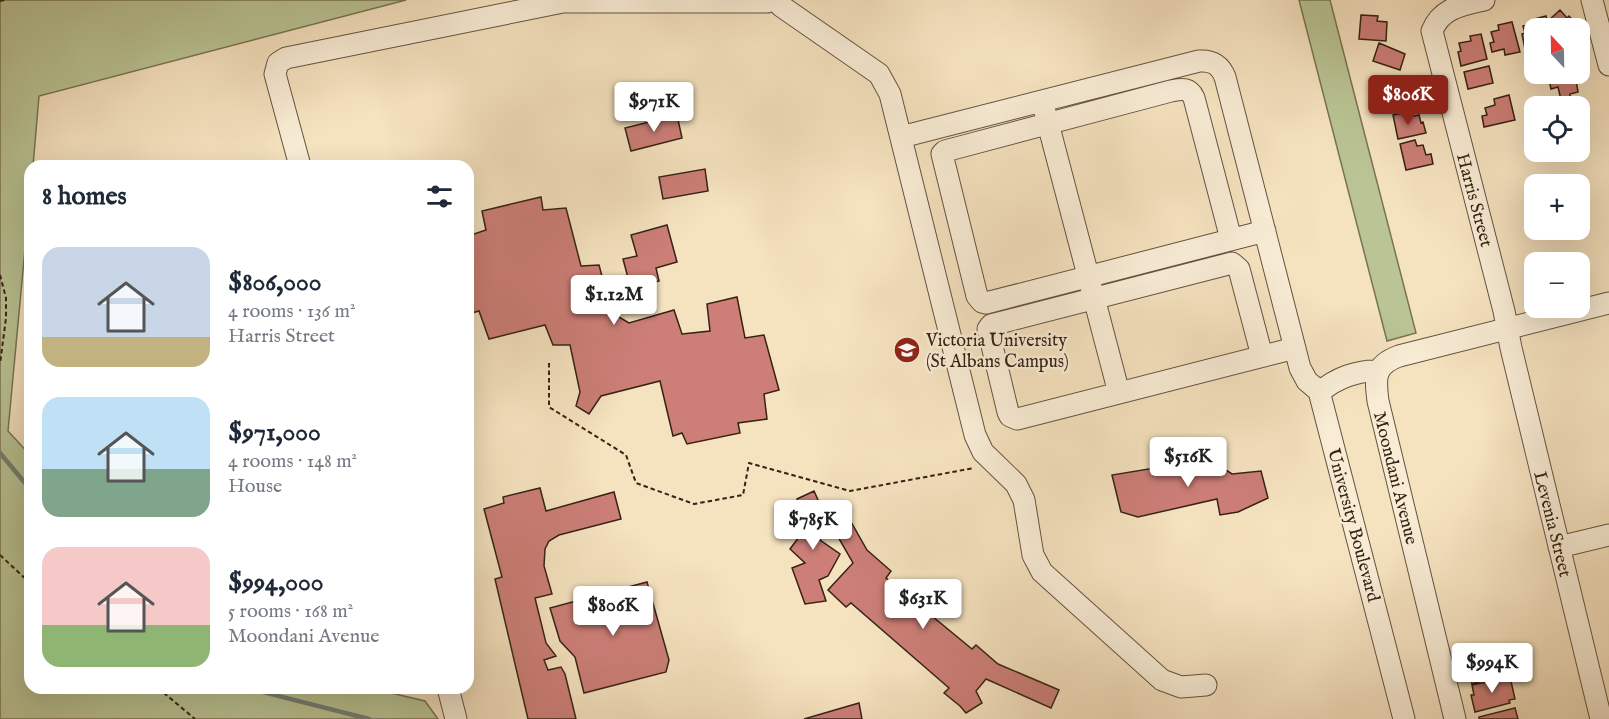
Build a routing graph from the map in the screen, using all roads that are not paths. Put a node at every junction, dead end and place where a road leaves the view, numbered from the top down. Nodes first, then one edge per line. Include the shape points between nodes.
1 (1484, 0) edge
2 (1592, 0) edge
3 (774, 2) edge
4 (1609, 65) edge
5 (1042, 101) junction
6 (1048, 124) junction
7 (901, 137) junction
8 (298, 160) edge
9 (1265, 231) junction
10 (1231, 239) junction
11 (1088, 276) junction
12 (1094, 299) junction
13 (1609, 303) edge
14 (1507, 328) junction
15 (1295, 348) junction
16 (1262, 356) junction
17 (1378, 371) junction
18 (1320, 392) junction
19 (1119, 393) junction
20 (1609, 535) edge
21 (1559, 547) junction
22 (1206, 685) dead end
23 (450, 694) edge
24 (456, 719) edge
25 (1404, 719) edge
26 (1455, 719) edge
27 (1601, 719) edge

1 - 14 street, Harris Street via 1452,8 1436,21 1432,31
2 - 4 street
3 - 7 street via 879,74 890,94
3 - 8 street via 562,2 286,58 278,63 275,74
5 - 6 street
5 - 7 street
5 - 9 street via 1199,61 1217,64 1225,78
6 - 10 street via 1180,89 1189,90
6 - 11 street
6 - 11 street via 942,154 977,296 986,303
7 - 22 street via 975,435 983,452 1016,484 1024,500 1033,555 1042,572 1162,680 1181,687
9 - 10 street
9 - 15 street
10 - 11 street
11 - 12 street
12 - 16 street via 1235,264
12 - 19 street
12 - 19 street via 988,329 1008,412 1017,419
13 - 14 street
14 - 17 street via 1399,356
14 - 21 street, Levenia Street
15 - 16 street
15 - 18 street via 1304,377
16 - 19 street
17 - 18 street via 1350,375
17 - 26 street, Moondani Avenue via 1378,402
18 - 25 street, University Boulevard
20 - 21 street
21 - 27 street, Levenia Street
23 - 24 street

